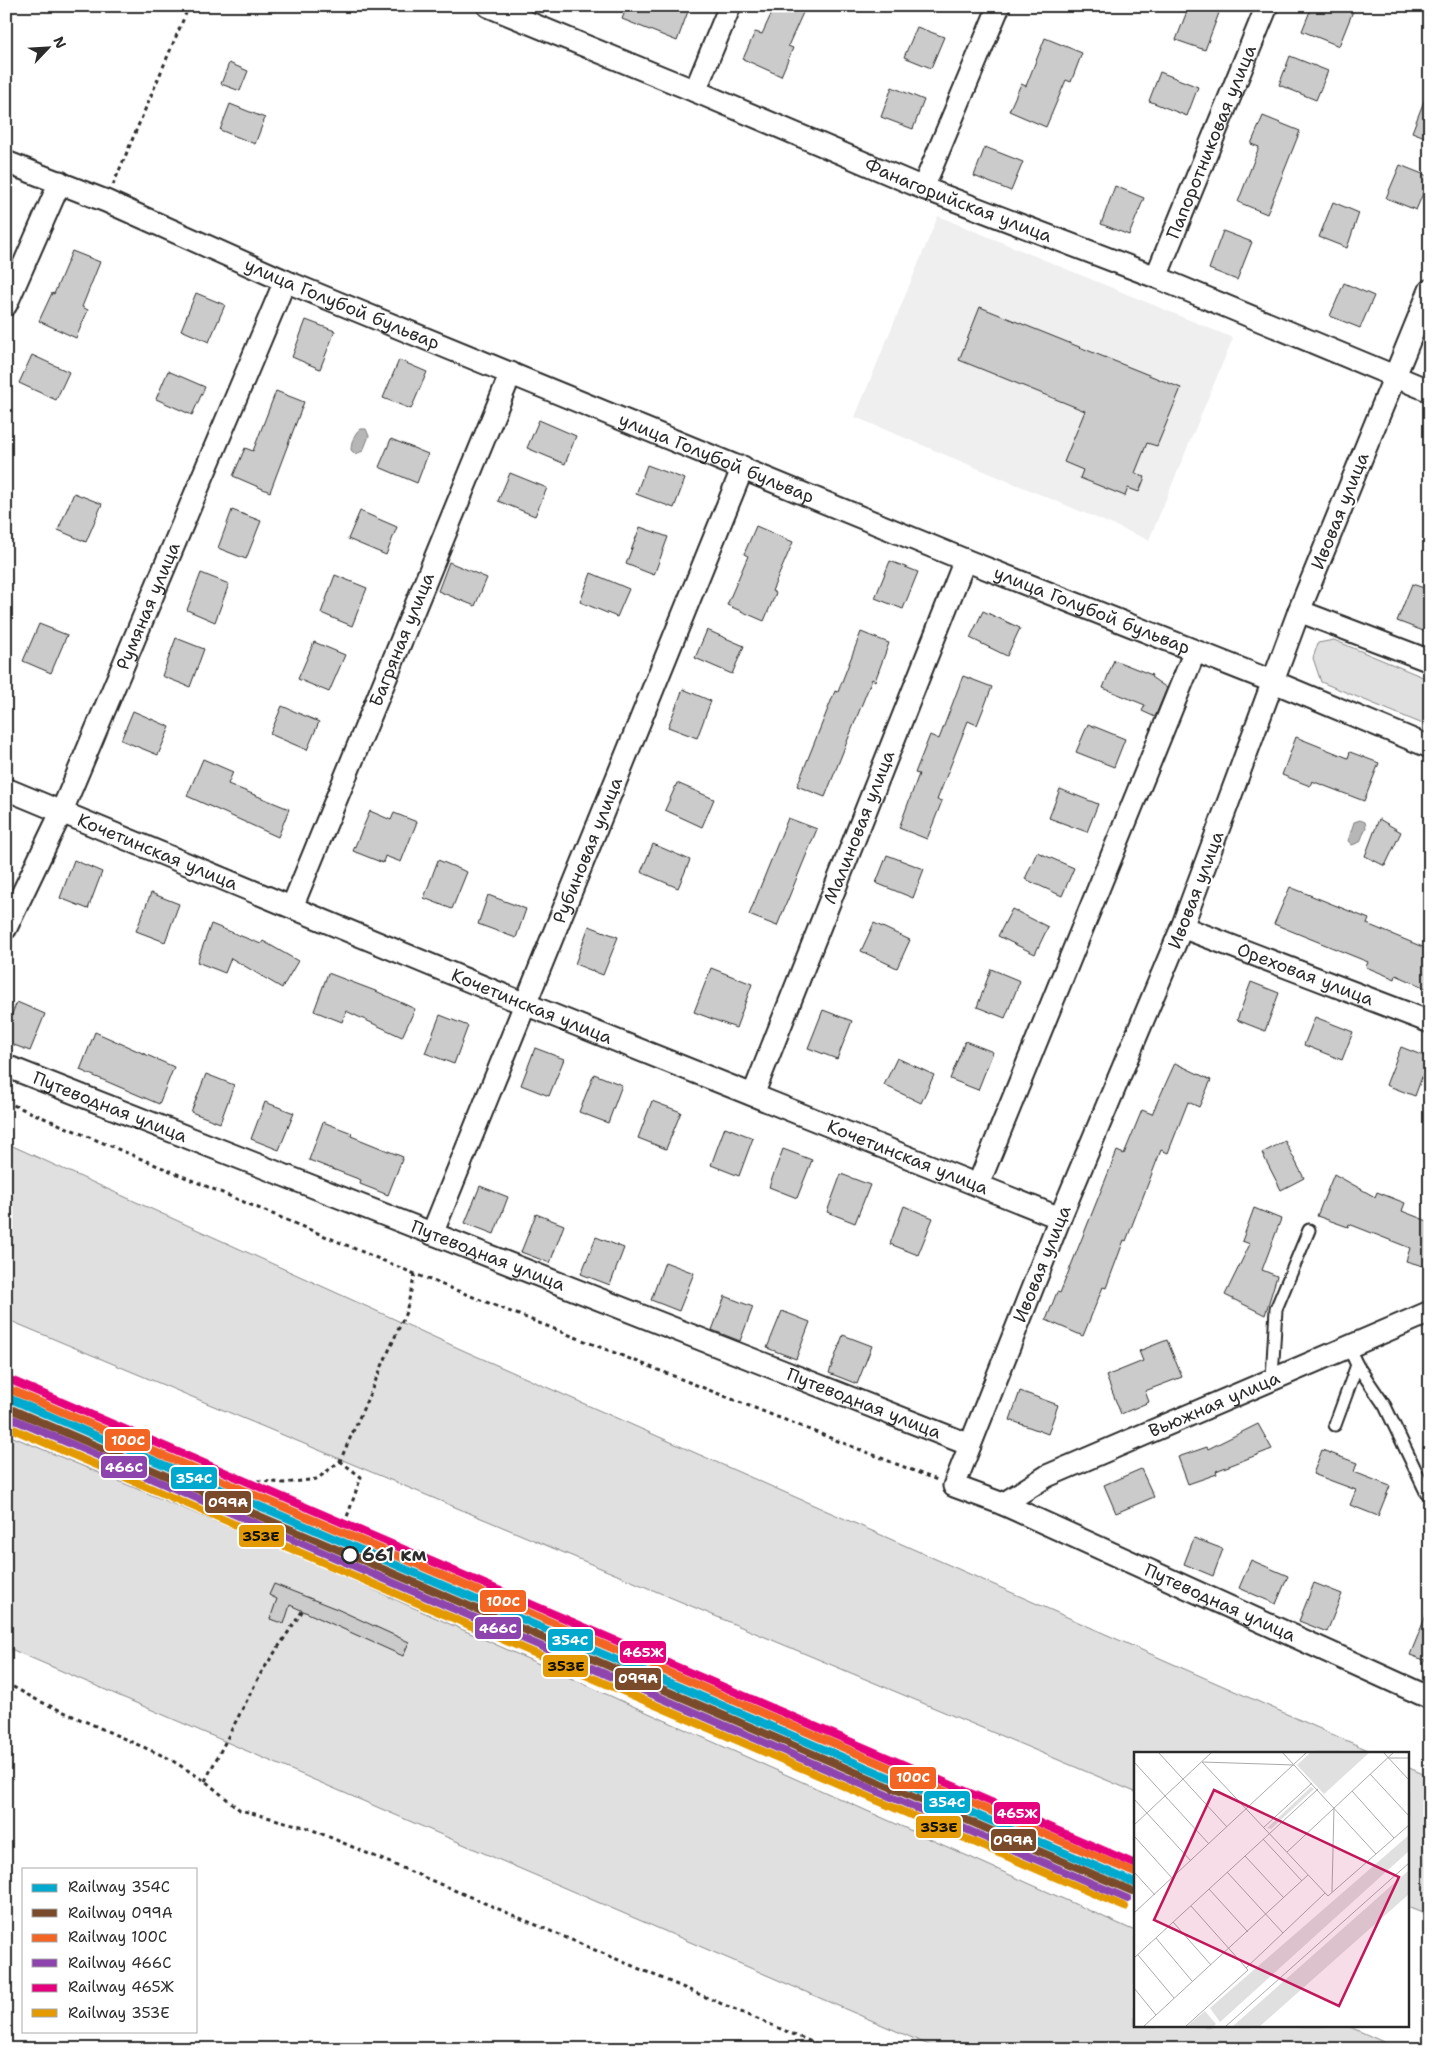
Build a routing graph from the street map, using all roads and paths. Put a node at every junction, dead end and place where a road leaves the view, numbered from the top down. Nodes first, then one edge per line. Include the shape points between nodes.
1 (189, 6) edge
2 (488, 6) edge
3 (730, 6) edge
4 (999, 6) edge
5 (1267, 6) edge
6 (696, 92) junction
7 (6, 162) edge
8 (60, 182) junction
9 (923, 188) junction
10 (106, 202) junction
11 (1156, 277) junction
12 (285, 281) junction
13 (1430, 290) edge
14 (6, 305) edge
15 (511, 373) junction
16 (1395, 376) junction
17 (1430, 391) edge
18 (743, 468) junction
19 (965, 560) junction
20 (1299, 611) junction
21 (1195, 651) junction
22 (1430, 661) edge
23 (1274, 682) junction
24 (1430, 747) edge
25 (6, 790) edge
26 (61, 813) junction
27 (292, 907) junction
28 (1182, 927) junction
29 (6, 928) edge
30 (525, 1004) junction
31 (1430, 1022) edge
32 (6, 1066) edge
33 (753, 1095) junction
34 (6, 1102) edge
35 (978, 1186) junction
36 (1060, 1218) junction
37 (1309, 1230) dead end
38 (432, 1234) junction
39 (414, 1274) junction
40 (1430, 1312) edge
41 (1348, 1346) junction
42 (1358, 1365) junction
43 (1272, 1378) junction
44 (6, 1379) edge
45 (1335, 1425) dead end
46 (970, 1445) junction
47 (340, 1461) junction
48 (954, 1486) junction
49 (1426, 1492) dead end
50 (1003, 1504) junction
51 (347, 1517) dead end
52 (302, 1610) dead end
53 (6, 1683) edge
54 (1430, 1698) edge
55 (205, 1781) junction
56 (828, 2049) edge

1 - 10 path
2 - 6 street, Фанагорийская улица
3 - 6 street
4 - 9 street
5 - 11 street, Папоротниковая улица
6 - 9 street, Фанагорийская улица
7 - 8 street, улица Голубой бульвар
8 - 10 street, улица Голубой бульвар
8 - 14 street
9 - 11 street, Фанагорийская улица
10 - 12 street, улица Голубой бульвар
11 - 16 street, Фанагорийская улица
12 - 15 street, улица Голубой бульвар
12 - 26 street, Румяная улица
13 - 16 street, Ивовая улица
15 - 18 street, улица Голубой бульвар
15 - 27 street, Багряная улица
16 - 17 street, Фанагорийская улица
16 - 20 street, Ивовая улица
18 - 19 street, улица Голубой бульвар
18 - 30 street, Рубиновая улица
19 - 21 street, улица Голубой бульвар
19 - 33 street, Малиновая улица
20 - 22 street
20 - 23 street, Ивовая улица
21 - 23 street, улица Голубой бульвар
21 - 35 street
23 - 24 street, улица Голубой бульвар
23 - 28 street, Ивовая улица
25 - 26 street, Кочетинская улица
26 - 27 street, Кочетинская улица
26 - 29 street, Румяная улица
27 - 30 street, Кочетинская улица
28 - 31 street, Ореховая улица
28 - 36 street, Ивовая улица
30 - 33 street, Кочетинская улица
30 - 38 street, Рубиновая улица
32 - 38 street, Путеводная улица
33 - 35 street, Кочетинская улица
34 - 39 path
35 - 36 street, Кочетинская улица
36 - 46 street, Ивовая улица
37 - 43 lane via 1276,1309
38 - 46 street, Путеводная улица
39 - 47 path via 406,1312
39 - 48 path
40 - 41 street, Вьюжная улица
41 - 42 lane
41 - 43 street, Вьюжная улица
42 - 45 lane
42 - 49 lane via 1385,1406
43 - 50 street, Вьюжная улица via 1047,1476
44 - 47 path via 219,1474 284,1483 318,1479
46 - 48 street, Ивовая улица
47 - 51 path via 361,1476
48 - 50 street, Путеводная улица
50 - 54 street, Путеводная улица
52 - 55 path via 261,1674
53 - 55 path via 168,1758
55 - 56 path via 240,1810 308,1828

